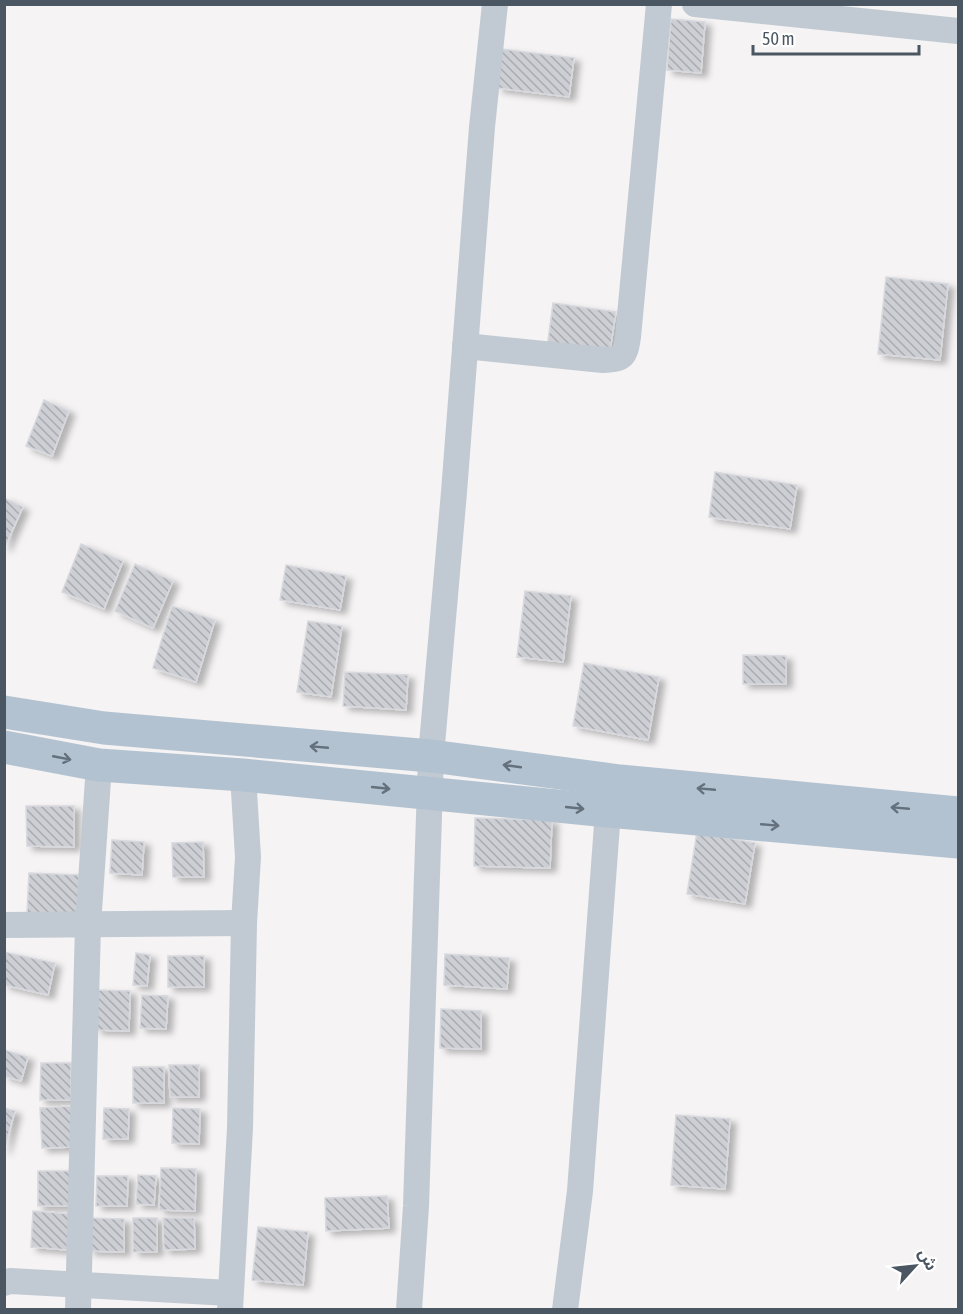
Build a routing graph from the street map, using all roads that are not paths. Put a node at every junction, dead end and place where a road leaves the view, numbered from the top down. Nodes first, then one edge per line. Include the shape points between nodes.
1 (495, 4) edge
2 (659, 4) edge
3 (695, 4) edge
4 (958, 32) edge
5 (465, 346) junction
6 (4, 712) edge
7 (4, 747) edge
8 (431, 756) junction
9 (99, 765) junction
10 (243, 775) junction
11 (431, 794) junction
12 (608, 811) junction
13 (958, 813) edge
14 (958, 842) edge
15 (244, 923) junction
16 (4, 925) edge
17 (88, 926) junction
18 (4, 1283) edge
19 (78, 1298) edge
20 (230, 1301) edge
21 (409, 1310) edge
22 (566, 1310) edge

1 - 5 street
2 - 5 street via 623,356 603,360
3 - 4 street
5 - 8 street
8 -> 6 main road via 104,729
7 -> 9 main road
8 - 11 street
13 -> 8 main road via 620,781
9 - 10 main road
9 - 17 street
10 -> 11 main road
10 - 15 street via 248,857
11 -> 12 main road
11 - 21 street
12 -> 14 main road
12 - 22 street via 580,1191
15 - 17 street
15 - 20 street via 240,1128
16 - 17 street
17 - 19 street
18 - 19 street via 10,1281
19 - 20 street

